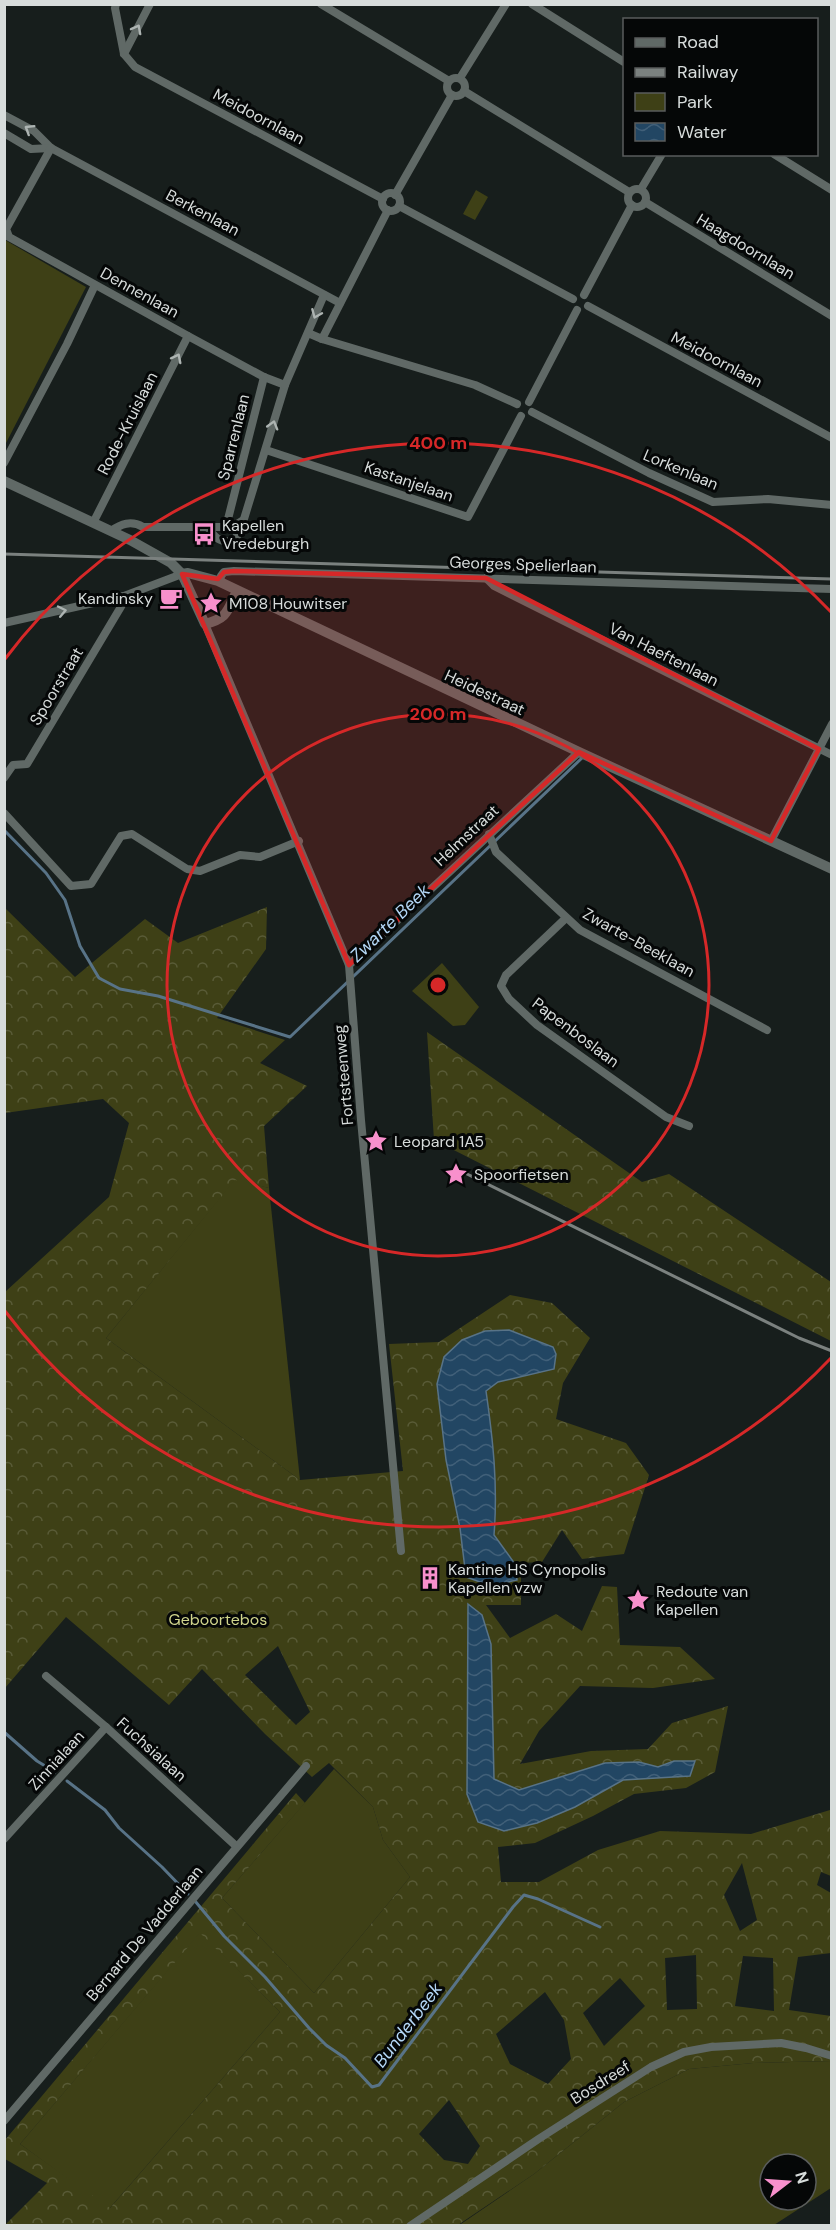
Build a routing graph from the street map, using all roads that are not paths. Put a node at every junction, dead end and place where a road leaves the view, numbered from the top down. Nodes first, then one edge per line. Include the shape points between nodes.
1 (117, 4) edge
2 (150, 4) edge
3 (321, 4) edge
4 (506, 4) edge
5 (532, 4) edge
6 (124, 54) junction
7 (623, 61) edge
8 (460, 78) junction
9 (449, 81) junction
10 (464, 91) junction
11 (452, 95) junction
12 (4, 115) edge
13 (4, 133) edge
14 (51, 148) junction
15 (661, 156) edge
16 (777, 156) edge
17 (641, 189) junction
18 (831, 190) edge
19 (629, 192) junction
20 (395, 195) junction
21 (383, 199) junction
22 (645, 202) junction
23 (632, 205) junction
24 (399, 206) junction
25 (388, 210) junction
26 (6, 230) edge
27 (95, 285) junction
28 (324, 295) junction
29 (584, 295) junction
30 (573, 299) junction
31 (340, 303) junction
32 (588, 306) junction
33 (577, 310) junction
34 (831, 316) edge
35 (308, 333) junction
36 (188, 336) junction
37 (322, 339) junction
38 (264, 376) junction
39 (285, 385) junction
40 (529, 402) junction
41 (517, 404) junction
42 (532, 412) junction
43 (521, 416) junction
44 (831, 438) edge
45 (266, 450) junction
46 (4, 463) edge
47 (4, 481) edge
48 (831, 505) edge
49 (242, 521) junction
50 (93, 523) junction
51 (207, 526) junction
52 (143, 527) junction
53 (226, 527) junction
54 (111, 531) junction
55 (130, 540) junction
56 (182, 574) junction
57 (486, 578) junction
58 (220, 582) junction
59 (831, 589) edge
60 (237, 591) junction
61 (124, 596) junction
62 (4, 623) edge
63 (206, 624) junction
64 (831, 724) edge
65 (819, 749) junction
66 (579, 753) junction
67 (831, 755) edge
68 (4, 778) edge
69 (4, 813) edge
70 (489, 834) junction
71 (299, 841) junction
72 (771, 841) junction
73 (831, 869) edge
74 (566, 918) junction
75 (349, 965) junction
76 (767, 1030) dead end
77 (689, 1126) dead end
78 (401, 1551) dead end
79 (46, 1676) dead end
80 (106, 1727) junction
81 (306, 1766) dead end
82 (4, 1839) edge
83 (236, 1846) junction
84 (831, 2056) edge
85 (4, 2121) edge
86 (410, 2226) edge

1 - 6 street
6 -> 2 street
3 - 9 street
4 - 8 street
5 - 7 street
6 - 21 street, Meidoornlaan via 135,67
8 - 9 street
8 - 10 street via 465,84
9 - 11 street
10 - 11 street
10 - 19 street
11 - 20 street
14 -> 12 street, Berkenlaan via 34,131
13 - 14 street, Berkenlaan via 32,149
14 - 26 street
14 - 28 street, Berkenlaan
15 - 17 street
16 - 18 street
17 - 19 street
17 - 22 street via 646,195
19 - 23 street
20 - 21 street via 388,194
20 - 24 street
21 - 25 street via 383,207
22 - 23 street
22 - 34 street, Haagdoornlaan
23 - 29 street
24 - 25 street
24 - 30 street
25 - 31 street
26 - 27 street, Dennenlaan via 9,237
27 - 36 street, Dennenlaan
27 - 46 street
28 - 31 street, Berkenlaan
28 -> 35 street, Sparrenlaan
29 - 30 street
29 - 32 street
30 - 33 street
31 - 37 street
32 - 33 street
32 - 44 street, Meidoornlaan
33 - 40 street
35 - 37 street
35 - 39 street, Sparrenlaan
36 - 38 street, Dennenlaan
50 -> 36 street, Rode-Kruislaan
37 - 41 street via 475,385
38 - 39 street, Sparrenlaan
38 - 53 street, Sparrenlaan
45 -> 39 street, Sparrenlaan
40 - 41 street
40 - 42 street
41 - 43 street
42 - 43 street
42 - 48 street, Lorkenlaan via 713,502 768,499
43 - 45 street, Kastanjelaan via 468,517
45 - 49 street, Sparrenlaan
47 - 50 street
49 - 51 street, Sparrenlaan via 240,532 232,541 220,541
49 - 53 street
50 - 54 street
51 - 52 street
51 - 53 street
52 - 54 street via 123,524
52 - 55 street
54 - 55 street
55 - 56 street via 171,563
56 - 58 street, Heidestraat
56 - 61 street
56 - 63 street, Fortsteenweg
57 - 58 street, Georges Spelierlaan via 234,571 224,572
57 - 59 street, Georges Spelierlaan
57 - 65 street, Van Haeftenlaan
58 - 60 street, Heidestraat
60 - 63 street via 220,620
60 - 66 street, Heidestraat
62 -> 61 street
61 - 68 street, Spoorstraat via 27,764 13,765
63 - 71 street, Fortsteenweg
64 - 65 street
65 - 67 street, Van Haeftenlaan
65 - 72 street
66 - 70 street, Helmstraat
66 - 72 street, Heidestraat
69 - 71 street via 71,886 91,884 120,836 132,834 187,869 200,871 240,855 260,857
70 - 74 street, Zwarte-Beeklaan via 496,852
70 - 75 street, Helmstraat
71 - 75 street, Fortsteenweg
72 - 73 street, Heidestraat
74 - 76 street, Zwarte-Beeklaan via 580,930
74 - 77 street, Papenboslaan via 506,975 501,986 504,993 537,1025 666,1117
75 - 78 street, Fortsteenweg
79 - 80 street, Fuchsialaan
80 - 82 street, Zinnialaan
80 - 83 street, Fuchsialaan
81 - 83 street, Bernard De Vadderlaan
83 - 85 street, Bernard De Vadderlaan
84 - 86 street, Bosdreef via 781,2043 684,2052 632,2079

